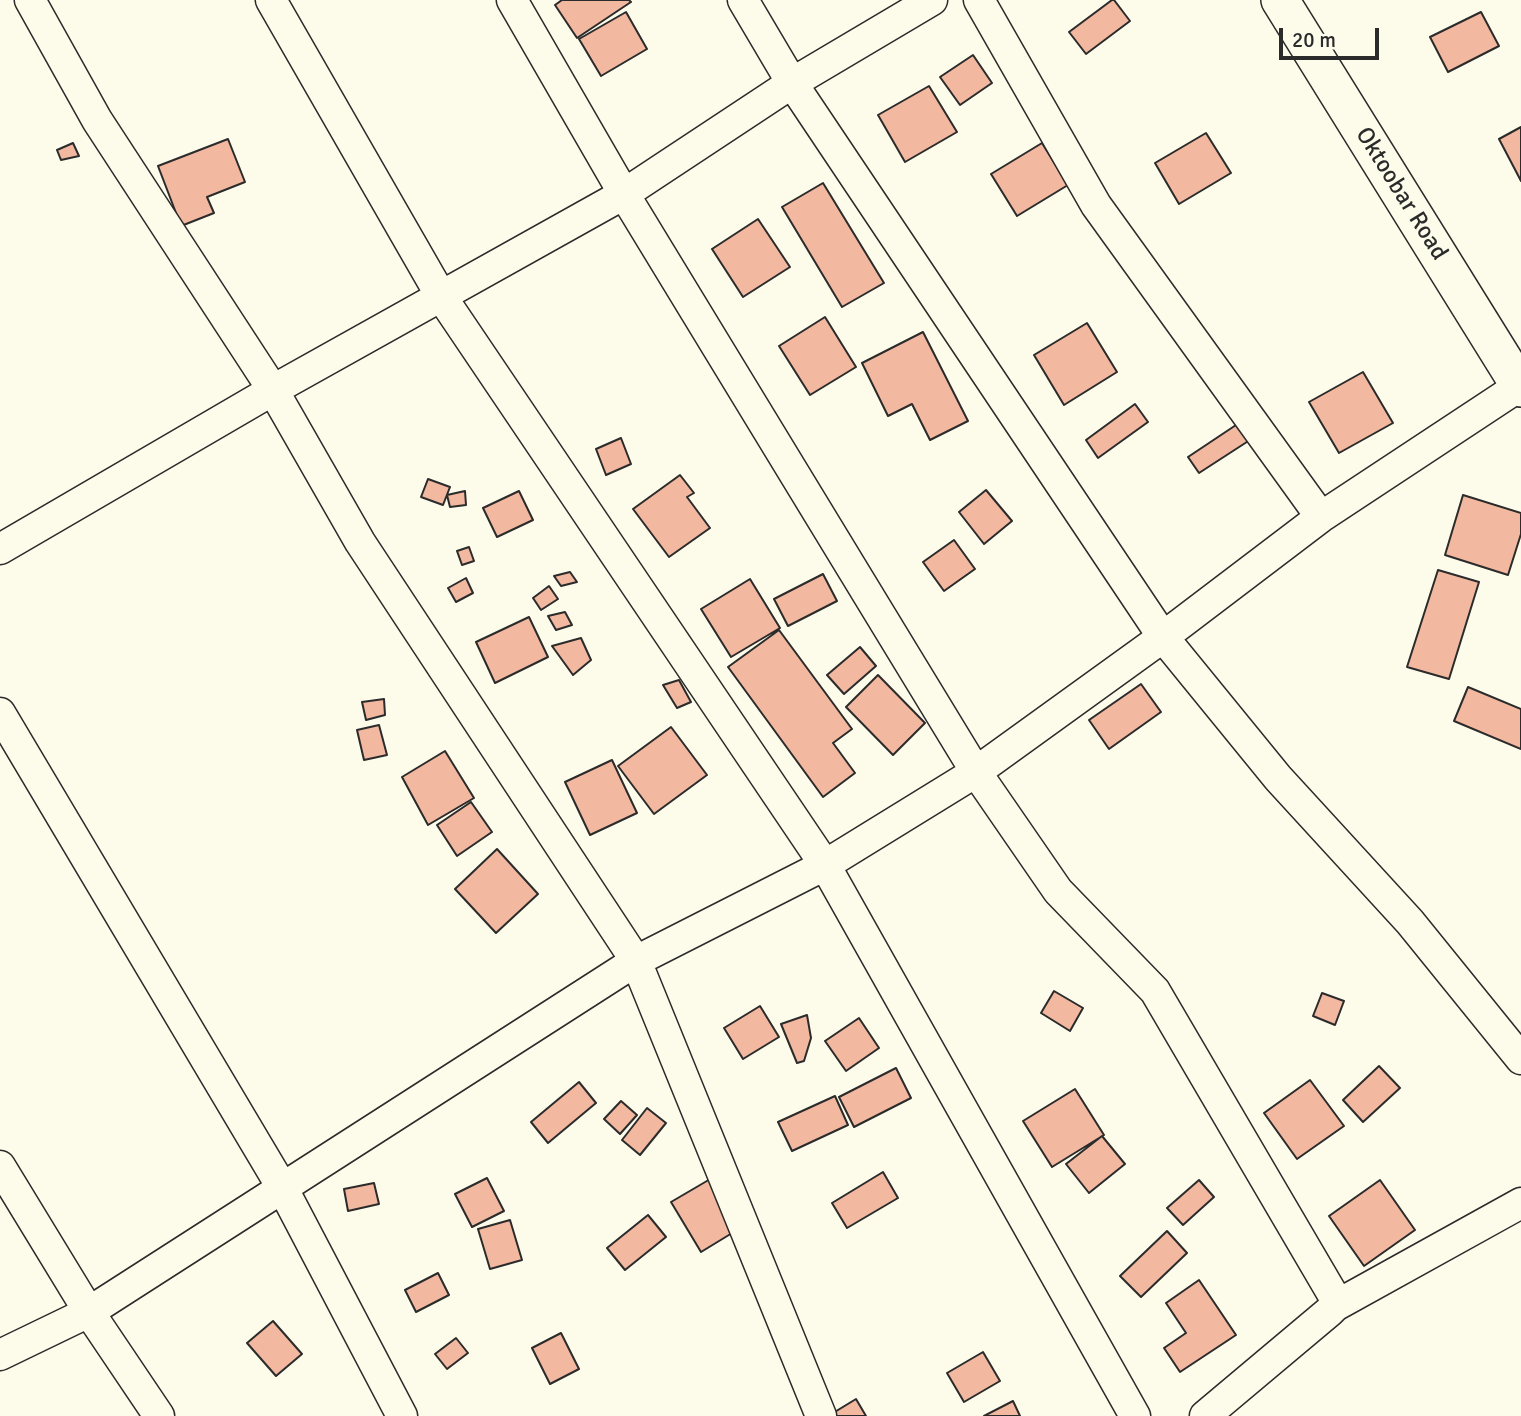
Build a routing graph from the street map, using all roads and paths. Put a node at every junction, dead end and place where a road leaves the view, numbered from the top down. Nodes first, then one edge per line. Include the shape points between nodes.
1 (30, 0) edge
2 (271, 0) edge
3 (512, 0) edge
4 (743, 0) edge
5 (932, 0) edge
6 (979, 0) edge
7 (1280, 0) edge
8 (792, 83) junction
9 (624, 194) junction
10 (441, 296) junction
11 (1520, 386) edge
12 (272, 390) junction
13 (1321, 517) junction
14 (0, 549) edge
15 (1163, 637) junction
16 (0, 713) edge
17 (976, 772) junction
18 (825, 865) junction
19 (636, 961) junction
20 (1521, 1059) edge
21 (0, 1166) edge
22 (283, 1189) junction
23 (1521, 1203) edge
24 (1335, 1306) junction
25 (89, 1312) junction
26 (0, 1355) edge
27 (159, 1416) edge
28 (402, 1416) edge
29 (821, 1416) edge
30 (1135, 1416) edge
31 (1205, 1416) edge

1 - 12 street via 97,120
2 - 10 street
3 - 9 street
4 - 8 street
5 - 8 street
6 - 13 street via 1096,205
7 - 11 street, Oktoobar Road
8 - 9 street
8 - 15 street
9 - 10 street
9 - 17 street
10 - 12 street
10 - 18 street
11 - 13 street
12 - 14 street
12 - 19 street via 360,542
13 - 15 street
15 - 17 street
15 - 20 street via 1278,778 1410,922
16 - 22 street
17 - 18 street
17 - 24 street via 1058,891 1155,991 1336,1300
18 - 19 street
18 - 30 street
19 - 22 street
19 - 29 street
21 - 25 street
22 - 25 street
22 - 28 street
23 - 24 street
24 - 31 street
25 - 26 street
25 - 27 street

